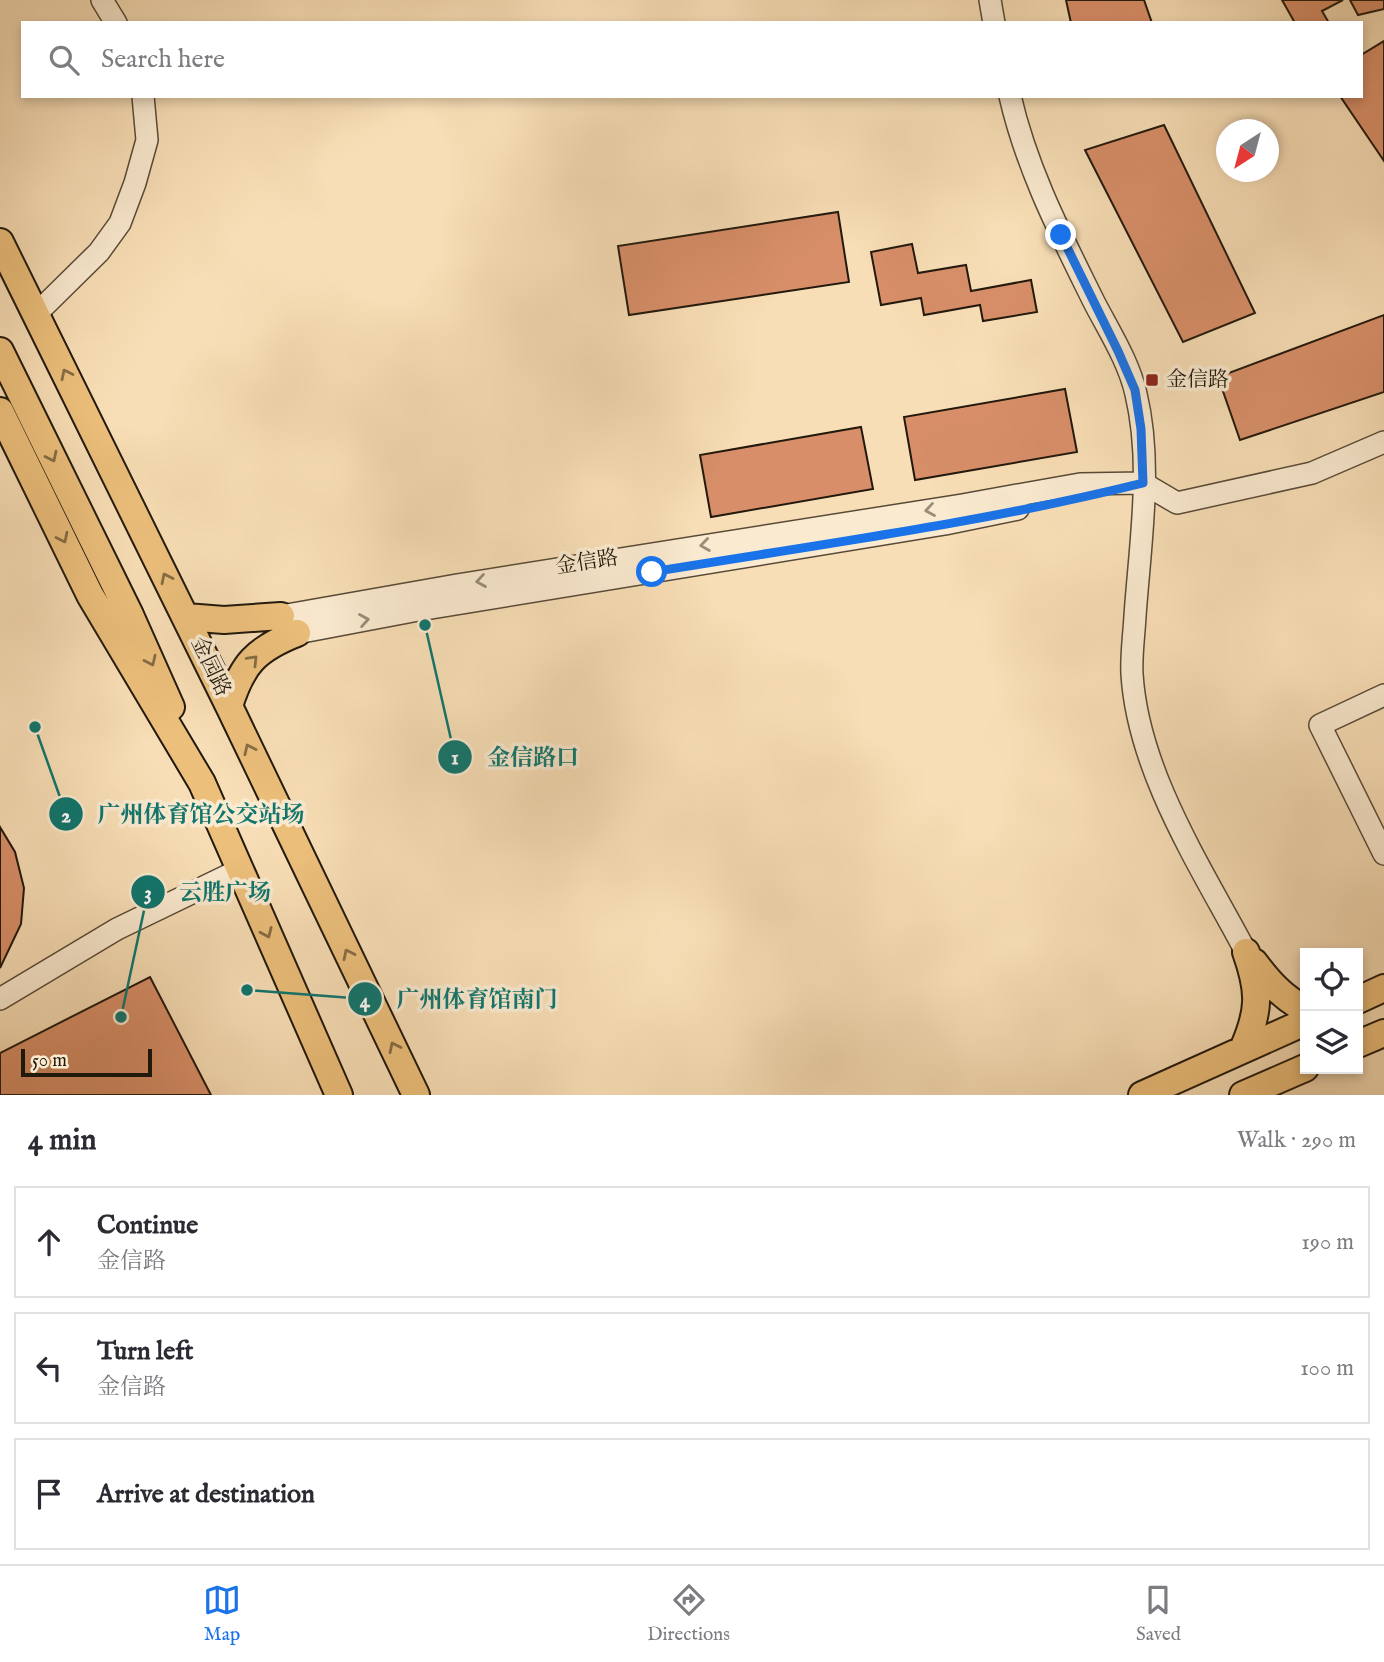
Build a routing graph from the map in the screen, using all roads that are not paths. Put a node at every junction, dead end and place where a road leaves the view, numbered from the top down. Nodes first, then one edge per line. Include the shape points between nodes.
1 (102, 0) edge
2 (990, 0) edge
3 (115, 21) edge
4 (994, 21) edge
5 (143, 98) edge
6 (1011, 98) edge
7 (0, 242) edge
8 (36, 314) junction
9 (0, 351) edge
10 (0, 411) edge
11 (1384, 442) edge
12 (1143, 483) junction
13 (186, 617) junction
14 (289, 624) junction
15 (1384, 695) edge
16 (229, 706) junction
17 (202, 783) junction
18 (1384, 854) edge
19 (239, 870) junction
20 (1246, 952) junction
21 (1384, 988) edge
22 (1363, 998) edge
23 (0, 999) edge
24 (1300, 1006) edge
25 (1300, 1025) edge
26 (1384, 1033) edge
27 (1363, 1042) edge
28 (1243, 1049) junction
29 (1300, 1070) edge
30 (339, 1095) edge
31 (416, 1095) edge
32 (1142, 1095) edge
33 (1243, 1095) edge

1 - 3 street
2 - 4 street
5 - 8 street via 147,140 120,223 99,252
6 - 12 street via 1040,191 1135,390
7 - 8 main road, 金园路
13 -> 8 main road, 金园路
9 -> 17 main road via 130,615
10 -> 17 main road via 90,595
11 - 12 street via 1312,472 1177,503
12 - 14 street, 金信路 via 945,524
12 - 20 street via 1132,671 1137,714 1155,773
13 - 14 main road
13 - 16 main road, 金园路
16 -> 14 main road via 238,679 255,655 275,642
15 - 18 street via 1320,726
31 -> 16 main road, 金园路
17 - 19 main road
19 - 23 street via 117,929
19 -> 30 main road
20 - 24 main road via 1277,990
20 - 28 main road via 1258,992 1252,1029
21 - 22 main road
25 - 28 main road
26 - 27 main road
28 - 32 main road
29 - 33 main road

